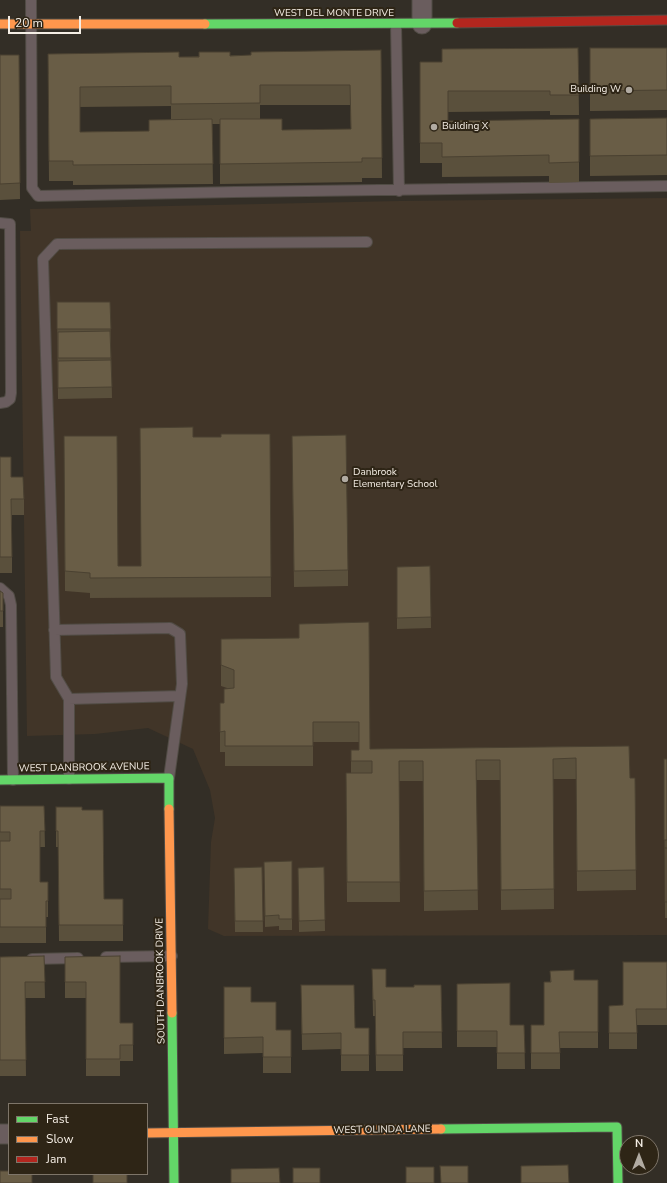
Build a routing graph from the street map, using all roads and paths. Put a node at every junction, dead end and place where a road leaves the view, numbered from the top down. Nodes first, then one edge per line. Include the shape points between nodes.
1 (31, 0) edge
2 (422, 0) edge
3 (667, 20) edge
4 (0, 24) edge
5 (396, 24) junction
6 (422, 24) junction
7 (31, 25) junction
8 (667, 186) edge
9 (399, 190) junction
10 (0, 223) edge
11 (367, 242) dead end
12 (0, 403) edge
13 (0, 588) edge
14 (54, 630) junction
15 (180, 696) junction
16 (69, 699) junction
17 (169, 778) junction
18 (68, 779) junction
19 (0, 780) edge
20 (13, 780) junction
21 (172, 956) junction
22 (23, 959) edge
23 (174, 1132) junction
24 (148, 1133) edge
25 (174, 1183) edge
26 (618, 1183) edge

1 - 7 lane
2 - 6 street
3 - 6 street, WEST DEL MONTE DRIVE
4 - 7 street, WEST DEL MONTE DRIVE
5 - 6 street, WEST DEL MONTE DRIVE
5 - 7 street, WEST DEL MONTE DRIVE
5 - 9 lane
7 - 9 lane via 32,188 38,196
8 - 9 lane
10 - 12 lane via 10,224 11,393 10,399
11 - 14 lane via 57,244 43,259
13 - 20 lane via 9,596 11,605
14 - 15 lane via 170,628 180,634
14 - 16 lane via 56,677
15 - 16 lane
15 - 17 lane
16 - 18 lane
17 - 18 street, WEST DANBROOK AVENUE
17 - 21 street, SOUTH DANBROOK DRIVE
18 - 20 street, WEST DANBROOK AVENUE
19 - 20 street, WEST DANBROOK AVENUE
21 - 22 lane
21 - 23 street, SOUTH DANBROOK DRIVE
23 - 24 street, WEST OLINDA LANE
23 - 25 street, SOUTH DANBROOK DRIVE
23 - 26 street, WEST OLINDA LANE via 617,1127

